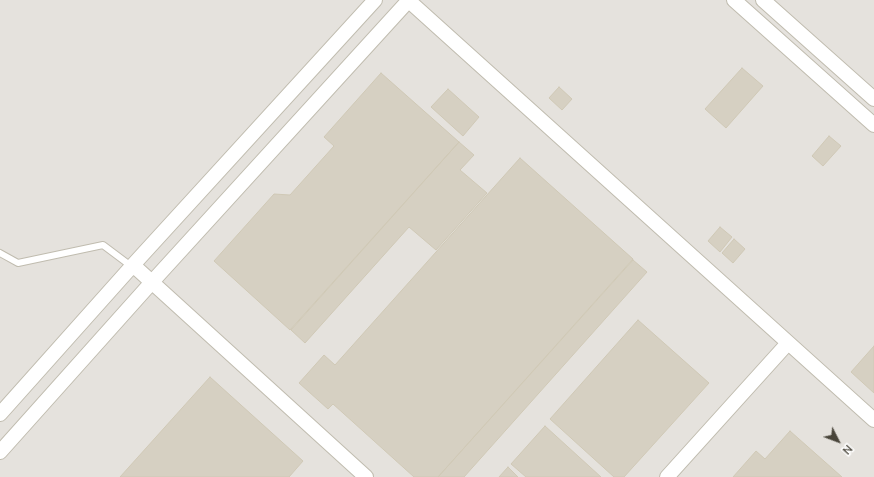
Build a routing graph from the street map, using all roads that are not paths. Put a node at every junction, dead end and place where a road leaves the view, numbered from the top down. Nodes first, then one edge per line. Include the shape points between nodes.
1 (375, 0) edge
2 (409, 0) edge
3 (734, 0) edge
4 (763, 0) edge
5 (874, 99) edge
6 (874, 125) edge
7 (0, 253) edge
8 (132, 266) junction
9 (152, 282) junction
10 (788, 343) junction
11 (0, 414) edge
12 (874, 420) edge
13 (0, 452) edge
14 (366, 477) edge
15 (667, 477) edge

1 - 8 street
2 - 9 street
2 - 10 street
3 - 6 street
4 - 5 street
7 - 8 lane via 18,263 103,245
8 - 9 street
8 - 11 street
9 - 13 street
9 - 14 street
10 - 12 street
10 - 15 street

